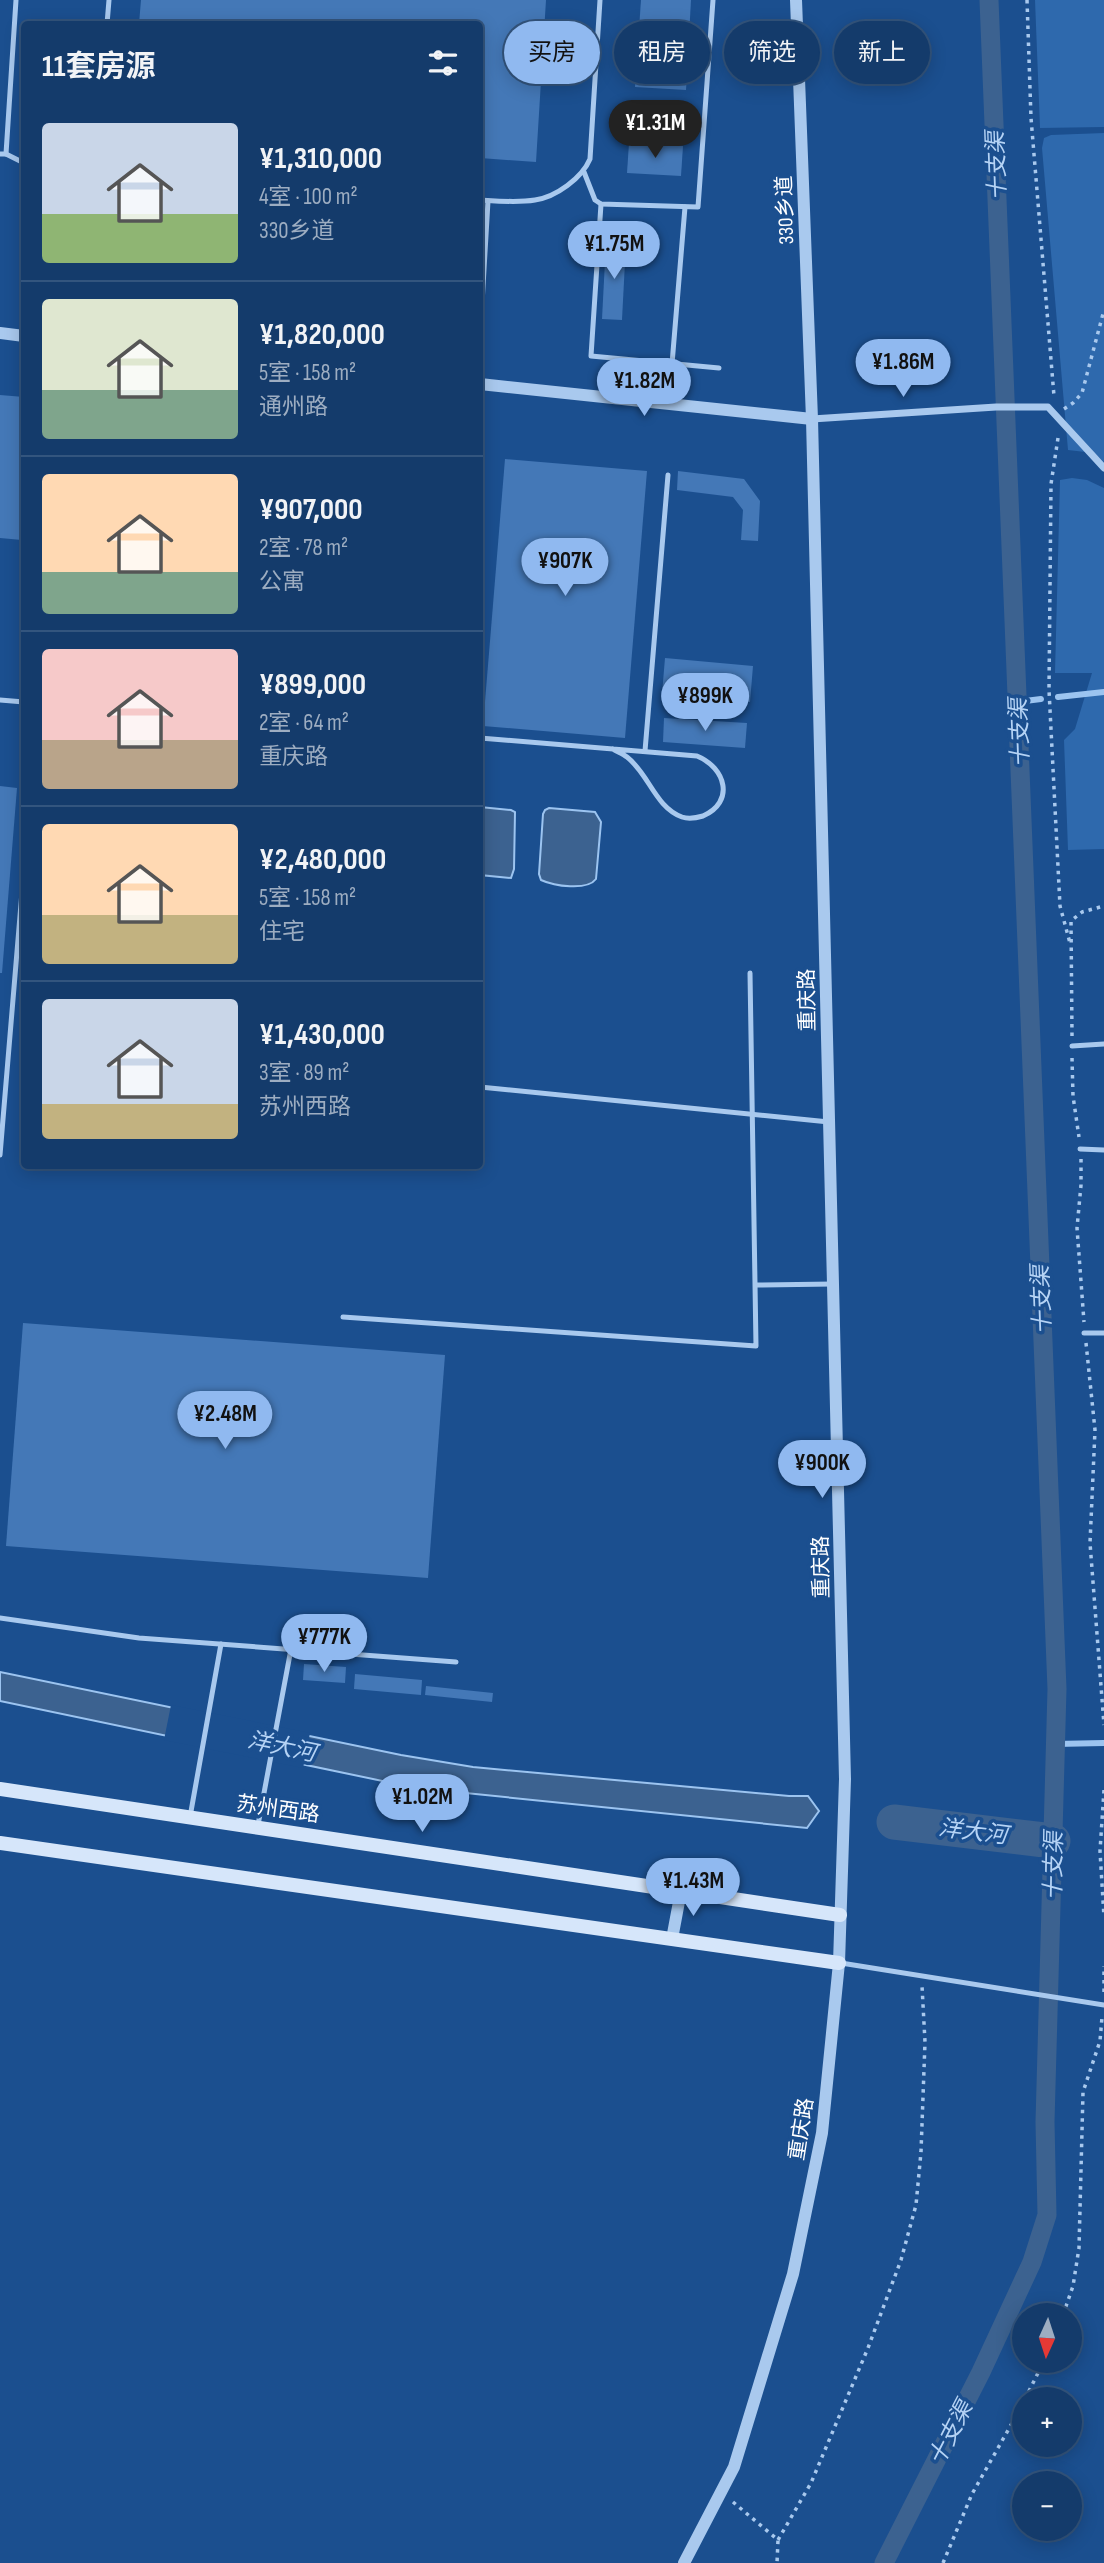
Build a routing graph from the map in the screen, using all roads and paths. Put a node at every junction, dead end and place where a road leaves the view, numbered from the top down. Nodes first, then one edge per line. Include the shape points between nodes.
1 (16, 0) edge
2 (109, 0) edge
3 (600, 0) edge
4 (713, 0) edge
5 (796, 0) edge
6 (1027, 0) edge
7 (107, 21) edge
8 (3, 154) edge
9 (21, 162) edge
10 (584, 172) junction
11 (483, 200) edge
12 (488, 201) junction
13 (601, 204) junction
14 (685, 207) junction
15 (483, 287) edge
16 (1104, 310) edge
17 (0, 333) edge
18 (21, 336) edge
19 (672, 363) junction
20 (719, 368) dead end
21 (483, 384) edge
22 (1055, 415) junction
23 (812, 419) junction
24 (1104, 468) edge
25 (668, 475) dead end
26 (0, 700) edge
27 (21, 702) edge
28 (483, 738) edge
29 (613, 749) junction
30 (645, 751) junction
31 (21, 904) edge
32 (1104, 906) edge
33 (1070, 943) junction
34 (750, 973) dead end
35 (1104, 1044) edge
36 (1072, 1046) junction
37 (483, 1087) edge
38 (753, 1114) junction
39 (829, 1122) junction
40 (1080, 1149) junction
41 (1104, 1150) edge
42 (0, 1154) edge
43 (833, 1284) junction
44 (756, 1285) junction
45 (343, 1317) dead end
46 (1084, 1333) junction
47 (1104, 1334) edge
48 (0, 1618) edge
49 (221, 1644) junction
50 (291, 1650) junction
51 (456, 1662) dead end
52 (1104, 1725) edge
53 (0, 1789) edge
54 (1104, 1790) edge
55 (190, 1817) junction
56 (259, 1821) junction
57 (0, 1843) edge
58 (681, 1891) junction
59 (840, 1914) junction
60 (1104, 1917) edge
61 (672, 1939) junction
62 (839, 1963) junction
63 (1104, 1966) edge
64 (922, 1976) junction
65 (1104, 2005) edge
66 (1067, 2303) edge
67 (1012, 2424) edge
68 (721, 2492) junction
69 (778, 2540) junction
70 (684, 2563) edge
71 (777, 2563) edge
72 (943, 2563) edge

1 - 8 lane
2 - 7 lane
3 - 10 lane via 590,159
4 - 14 lane via 698,207
5 - 23 street, 330乡道
6 - 22 path via 1031,118
8 - 9 lane
10 - 12 lane via 536,200
10 - 13 lane via 594,200
11 - 12 lane
12 - 15 lane
13 - 14 lane
13 - 19 lane via 591,356
14 - 19 lane
16 - 22 path via 1082,393
17 - 18 street
19 - 20 lane
21 - 23 street
22 - 23 street via 1048,407 996,407
22 - 24 street
22 - 33 path via 1058,439 1051,484 1049,690 1060,906
23 - 39 street, 重庆路
25 - 30 lane
26 - 27 lane
28 - 29 lane
29 - 30 lane
29 - 30 lane via 628,757 668,810 697,818 720,804 724,791 709,761
31 - 42 lane
32 - 33 path via 1082,912 1071,921
33 - 36 path
34 - 38 lane
35 - 36 lane
36 - 40 path
37 - 38 lane
38 - 39 lane
38 - 44 lane
39 - 43 street, 重庆路
40 - 41 lane
40 - 46 path via 1077,1228
43 - 44 lane
43 - 59 street, 重庆路 via 845,1779
44 - 45 lane via 756,1346
46 - 47 lane
46 - 52 path via 1095,1430 1090,1543
48 - 49 lane via 139,1638
49 - 50 lane
49 - 55 lane
50 - 51 lane
50 - 56 lane
53 - 55 main road, 苏州西路
54 - 60 path via 1100,1851
55 - 56 main road, 苏州西路
56 - 58 main road, 苏州西路
57 - 61 main road
58 - 59 main road, 苏州西路
58 - 61 street
59 - 62 street, 重庆路
61 - 62 main road
62 - 64 lane
62 - 68 street, 重庆路 via 822,2133 793,2274 734,2467
63 - 65 path
64 - 65 lane
64 - 69 path via 925,2042 916,2205 868,2348 811,2483
65 - 66 path via 1100,2041 1083,2092 1079,2248
67 - 72 path via 972,2494
68 - 69 path
68 - 70 street, 重庆路
69 - 71 path

